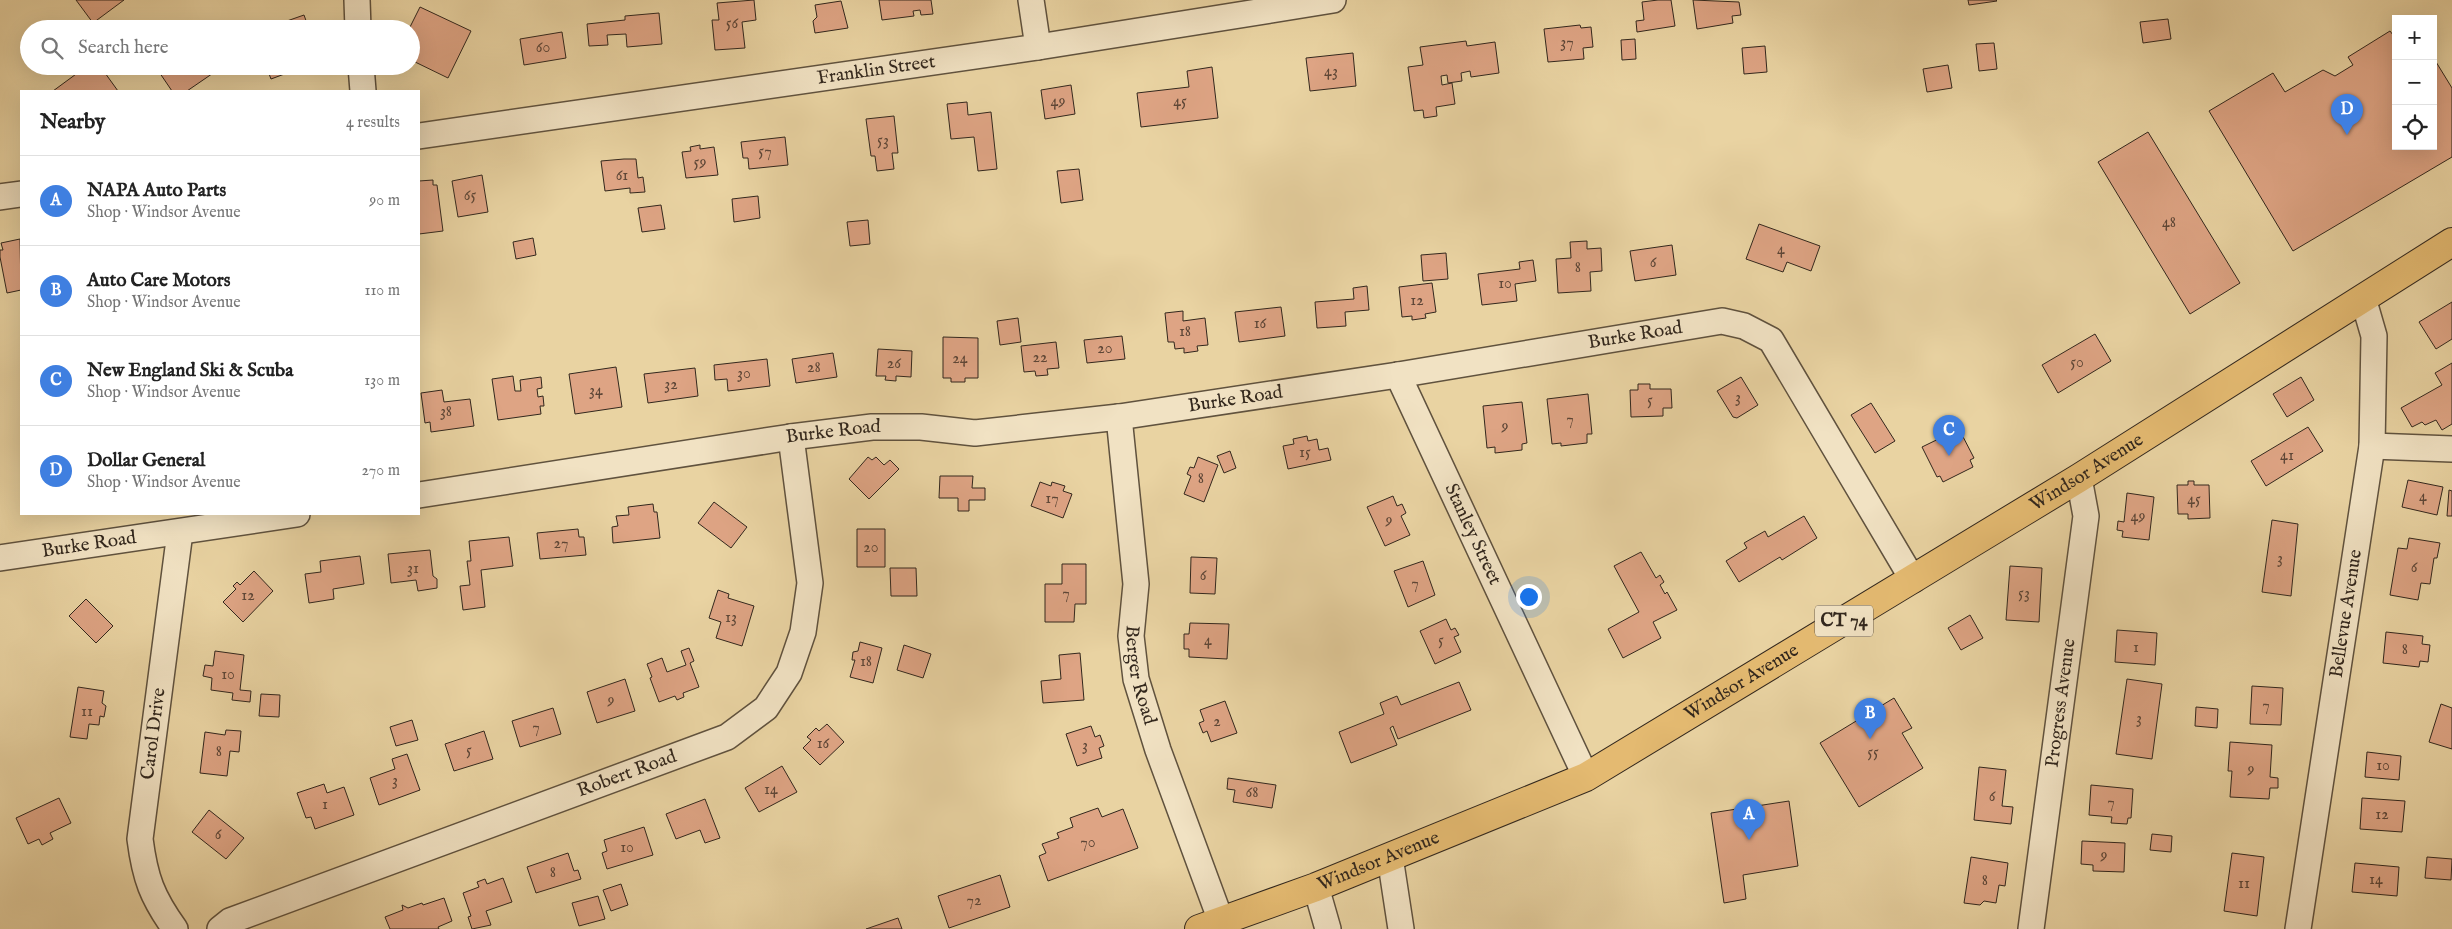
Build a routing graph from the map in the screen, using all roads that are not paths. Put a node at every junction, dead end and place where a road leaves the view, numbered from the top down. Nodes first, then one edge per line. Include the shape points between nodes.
1 (358, 0) edge
2 (1031, 0) edge
3 (1333, 0) edge
4 (358, 20) edge
5 (1038, 47) junction
6 (362, 75) edge
7 (363, 90) edge
8 (420, 136) edge
9 (20, 194) edge
10 (0, 197) edge
11 (2452, 242) edge
12 (2363, 298) junction
13 (1398, 375) junction
14 (1119, 417) junction
15 (791, 437) junction
16 (2372, 446) junction
17 (2452, 449) edge
18 (2079, 478) junction
19 (420, 495) edge
20 (290, 515) edge
21 (180, 532) junction
22 (0, 558) edge
23 (1913, 580) junction
24 (1586, 776) junction
25 (1390, 856) junction
26 (1316, 887) junction
27 (1210, 925) edge
28 (175, 929) edge
29 (220, 929) edge
30 (1328, 929) edge
31 (1401, 929) edge
32 (2031, 929) edge
33 (2298, 929) edge

1 - 4 street
2 - 5 street
3 - 5 street, Franklin Street
5 - 8 street, Franklin Street
6 - 7 street
9 - 10 street
11 - 12 main road, Windsor Avenue / CT 74
12 - 16 street, Bellevue Avenue via 2374,336
12 - 18 main road, Windsor Avenue / CT 74
13 - 14 street, Burke Road
13 - 23 street, Burke Road via 1722,321 1744,326 1771,340
13 - 24 street, Stanley Street
14 - 15 street, Burke Road via 975,433 921,427 872,427
14 - 27 street, Berger Road via 1136,584 1131,636 1136,679
15 - 19 street, Burke Road
15 - 29 street, Robert Road via 810,583 803,632 789,673 766,708 727,737 230,921
16 - 17 street
16 - 33 street, Bellevue Avenue
18 - 23 main road, Windsor Avenue / CT 74
18 - 32 street, Progress Avenue via 2086,516
20 - 21 street, Burke Road
21 - 22 street, Burke Road
21 - 28 street, Carol Drive via 140,839 144,872 158,906
23 - 24 main road, Windsor Avenue / CT 74
24 - 25 main road, Windsor Avenue / CT 74
25 - 26 main road, Windsor Avenue / CT 74
25 - 31 street
26 - 27 main road, Windsor Avenue / CT 74
26 - 30 street

